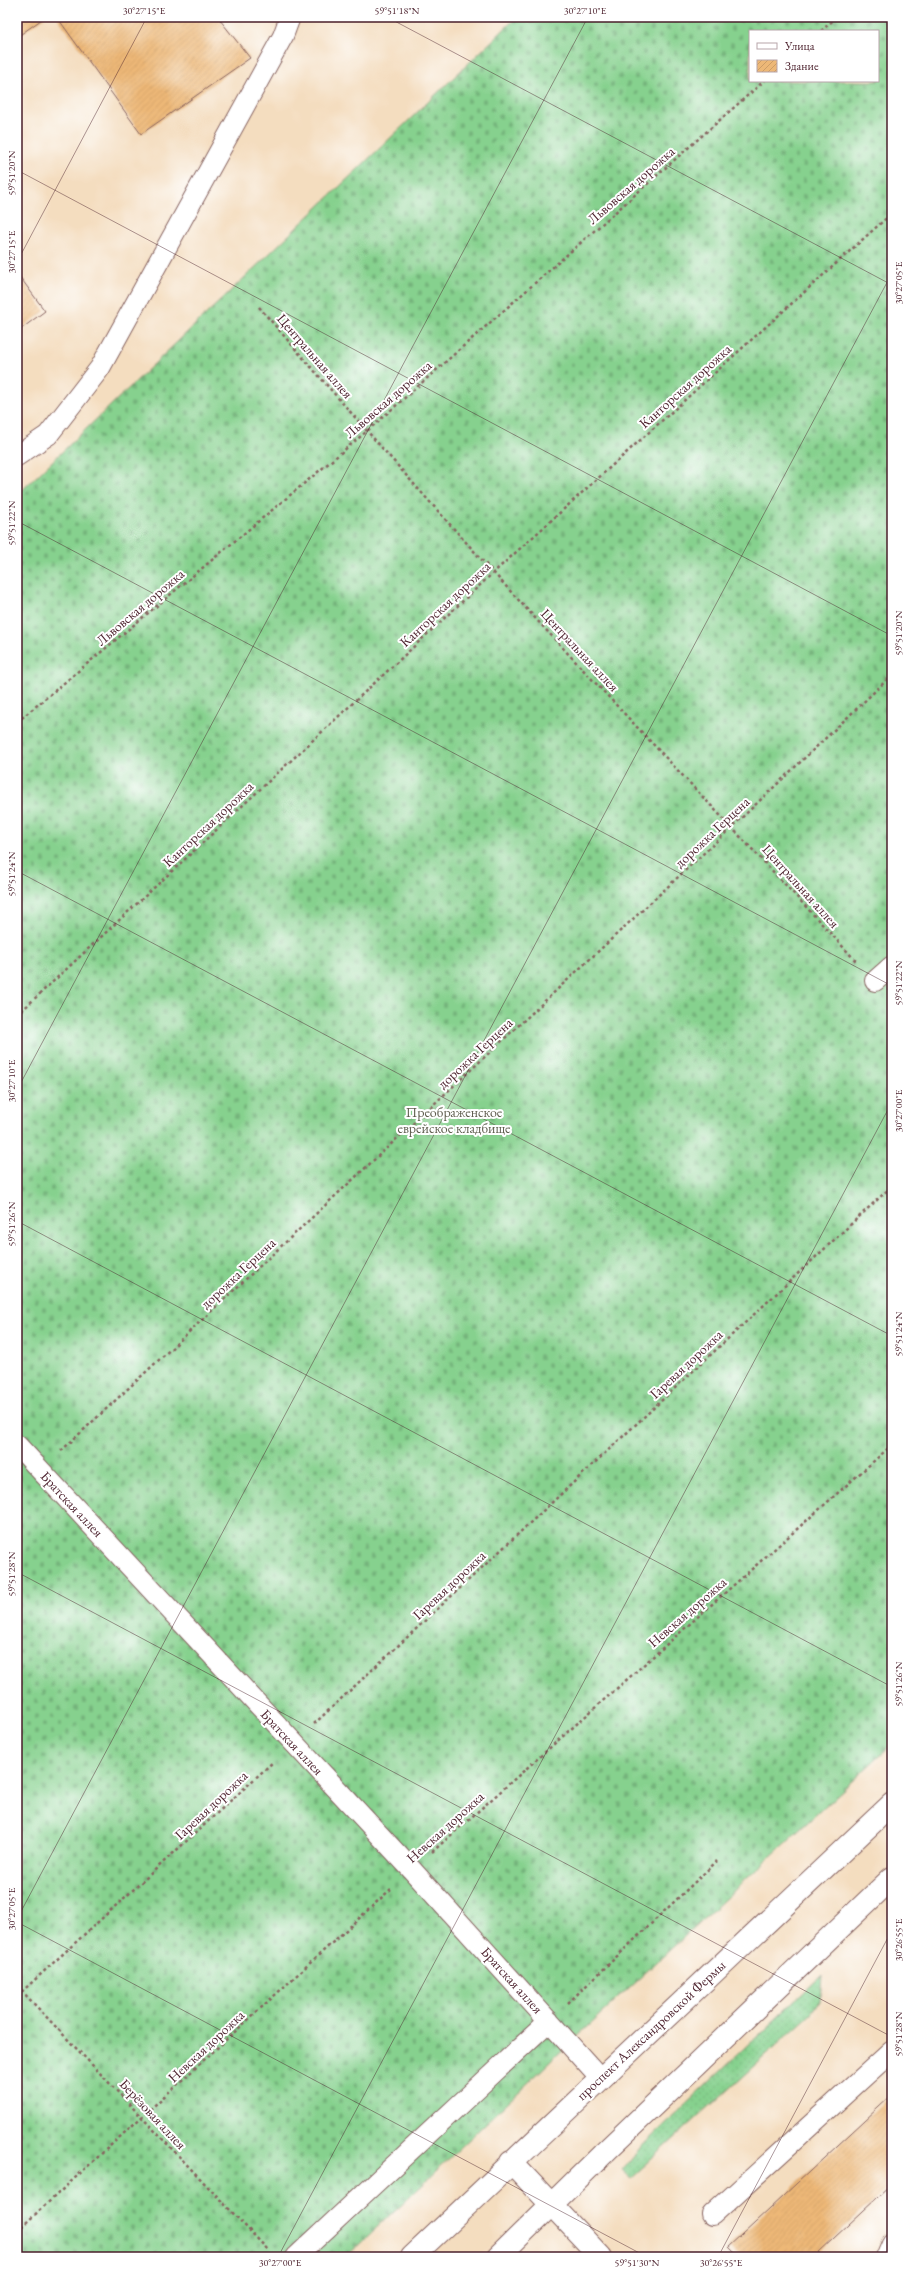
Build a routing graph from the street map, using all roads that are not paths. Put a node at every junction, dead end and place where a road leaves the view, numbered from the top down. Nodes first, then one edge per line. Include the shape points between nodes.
1 (290, 17) edge
2 (17, 456) edge
3 (892, 966) edge
4 (875, 981) road end
5 (17, 1445) edge
6 (892, 1804) edge
7 (892, 1878) edge
8 (549, 2021) junction
9 (892, 2051) edge
10 (600, 2078) junction
11 (511, 2162) junction
12 (552, 2204) junction
13 (712, 2215) dead end
14 (892, 2243) edge
15 (296, 2257) edge
16 (412, 2257) edge
17 (498, 2257) edge
18 (601, 2257) edge
19 (886, 2257) edge

1 - 2 lane via 283,36 100,368 48,435
3 - 4 lane
5 - 8 lane, Братская аллея
6 - 10 main road, проспект Александровской Фермы
7 - 12 main road
8 - 10 lane, Братская аллея
8 - 15 lane
9 - 13 lane
10 - 11 main road, проспект Александровской Фермы
11 - 12 main road
11 - 16 main road, проспект Александровской Фермы
12 - 17 main road
12 - 18 main road
14 - 19 lane

